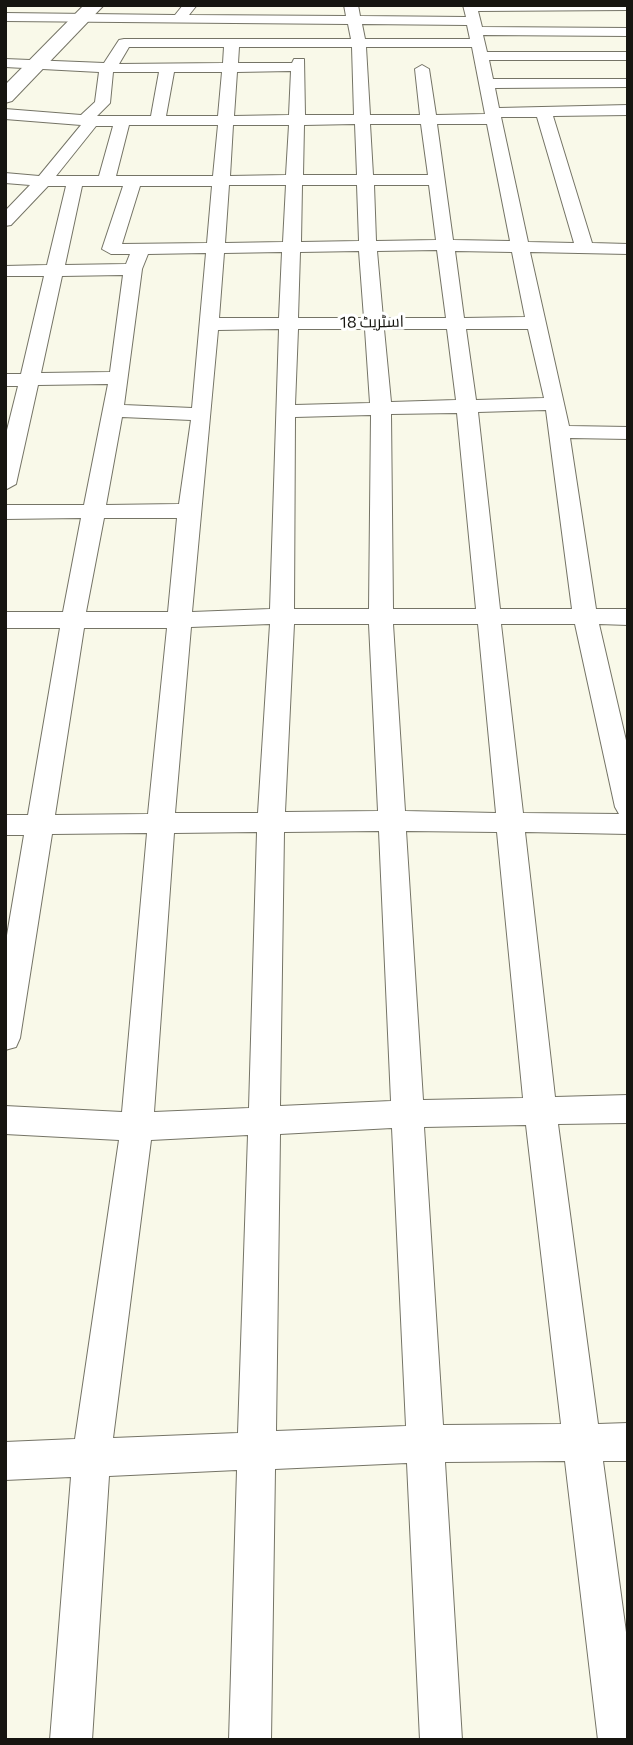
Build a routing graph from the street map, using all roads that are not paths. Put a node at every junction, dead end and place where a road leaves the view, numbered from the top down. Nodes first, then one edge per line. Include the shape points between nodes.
1 (190, 5) edge
2 (626, 6) edge
3 (89, 11) edge
4 (628, 15) edge
5 (5, 17) edge
6 (179, 19) junction
7 (355, 23) edge
8 (474, 27) edge
9 (628, 32) edge
10 (231, 55) junction
11 (628, 56) edge
12 (5, 63) edge
13 (36, 64) junction
14 (167, 67) junction
15 (108, 68) junction
16 (422, 69) dead end
17 (628, 83) edge
18 (486, 84) junction
19 (8, 91) edge
20 (544, 113) junction
21 (5, 114) edge
22 (626, 114) edge
23 (493, 116) junction
24 (227, 119) junction
25 (158, 120) junction
26 (298, 120) junction
27 (92, 121) junction
28 (122, 121) junction
29 (362, 121) junction
30 (430, 121) junction
31 (5, 178) edge
32 (219, 178) junction
33 (294, 179) junction
34 (365, 179) junction
35 (434, 180) junction
36 (43, 181) junction
37 (106, 181) junction
38 (133, 181) junction
39 (75, 182) junction
40 (5, 221) edge
41 (444, 245) junction
42 (216, 247) junction
43 (292, 247) junction
44 (368, 247) junction
45 (520, 248) junction
46 (585, 249) junction
47 (628, 249) edge
48 (137, 259) junction
49 (5, 271) edge
50 (54, 271) junction
51 (456, 321) junction
52 (375, 322) junction
53 (536, 323) junction
54 (209, 324) junction
55 (288, 324) junction
56 (119, 378) junction
57 (5, 380) edge
58 (30, 380) junction
59 (556, 404) junction
60 (467, 408) junction
61 (381, 409) junction
62 (113, 411) junction
63 (285, 411) junction
64 (202, 414) junction
65 (559, 432) junction
66 (628, 433) edge
67 (5, 484) edge
68 (94, 510) junction
69 (189, 511) junction
70 (5, 512) edge
71 (282, 616) junction
72 (381, 616) junction
73 (488, 617) junction
74 (585, 617) junction
75 (628, 617) edge
76 (5, 620) edge
77 (179, 620) junction
78 (73, 621) junction
79 (628, 807) edge
80 (392, 821) junction
81 (509, 821) junction
82 (160, 824) junction
83 (271, 824) junction
84 (628, 824) edge
85 (5, 825) edge
86 (42, 825) junction
87 (5, 1038) edge
88 (628, 1110) edge
89 (540, 1111) junction
90 (406, 1114) junction
91 (5, 1120) edge
92 (264, 1122) junction
93 (137, 1127) junction
94 (628, 1442) edge
95 (426, 1444) junction
96 (583, 1444) junction
97 (256, 1451) junction
98 (91, 1460) junction
99 (5, 1461) edge
100 (71, 1740) edge
101 (250, 1740) edge
102 (441, 1740) edge
103 (620, 1740) edge

1 - 6 street
2 - 4 street
2 - 8 street
3 - 5 street
3 - 6 street
3 - 13 street
6 - 7 street
7 - 8 street
7 - 8 street
7 - 10 street
7 - 29 street
8 - 9 street
8 - 11 street
8 - 18 street
10 - 14 street
10 - 15 street via 124,43
10 - 24 street
10 - 26 street via 299,65
12 - 13 street
13 - 15 street
13 - 19 street
14 - 15 street
14 - 25 street
15 - 27 street via 102,103 88,115
16 - 30 street
17 - 18 street
18 - 23 street
20 - 22 street
20 - 23 street
20 - 46 street
21 - 27 street
23 - 30 street
23 - 45 street
24 - 25 street
24 - 26 street
24 - 32 street
25 - 28 street
26 - 29 street
26 - 33 street
27 - 28 street
27 - 36 street
28 - 37 street
29 - 30 street
29 - 34 street
30 - 35 street
31 - 36 street
32 - 33 street
32 - 38 street
32 - 42 street
33 - 34 street
33 - 43 street
34 - 35 street
34 - 44 street
35 - 41 street
36 - 39 street
36 - 40 street
37 - 38 street
37 - 39 street
38 - 48 street via 111,249
39 - 50 street
41 - 44 street
41 - 45 street
41 - 51 street
42 - 43 street
42 - 48 street
42 - 54 street
43 - 44 street
43 - 55 street
44 - 52 street
45 - 46 street
45 - 53 street
46 - 47 street
48 - 50 street
48 - 56 street
49 - 50 street
50 - 58 street
51 - 52 street, اسٹریٹ 18
51 - 53 street, اسٹریٹ 18
51 - 60 street
52 - 55 street, اسٹریٹ 18
52 - 61 street
53 - 59 street
54 - 55 street, اسٹریٹ 18
54 - 64 street
55 - 63 street
56 - 58 street
56 - 62 street
57 - 58 street
58 - 67 street
59 - 60 street
59 - 65 street
60 - 61 street
60 - 73 street
61 - 63 street
61 - 72 street
62 - 64 street
62 - 68 street
63 - 71 street
64 - 69 street
65 - 66 street
65 - 74 street
68 - 69 street
68 - 70 street
68 - 78 street
69 - 77 street
71 - 72 street
71 - 77 street
71 - 83 street
72 - 73 street
72 - 80 street
73 - 74 street
73 - 81 street
74 - 75 street
74 - 79 street
76 - 78 street
77 - 78 street
77 - 82 street
78 - 86 street
80 - 81 street
80 - 83 street
80 - 90 street
81 - 84 street
81 - 89 street
82 - 83 street
82 - 86 street
82 - 93 street
83 - 92 street
85 - 86 street
86 - 87 street
88 - 89 street
89 - 90 street
89 - 96 street
90 - 92 street
90 - 95 street
91 - 93 street
92 - 93 street
92 - 97 street
93 - 98 street
94 - 96 street
95 - 96 street
95 - 97 street
95 - 102 street
96 - 103 street
97 - 98 street
97 - 101 street
98 - 99 street
98 - 100 street

